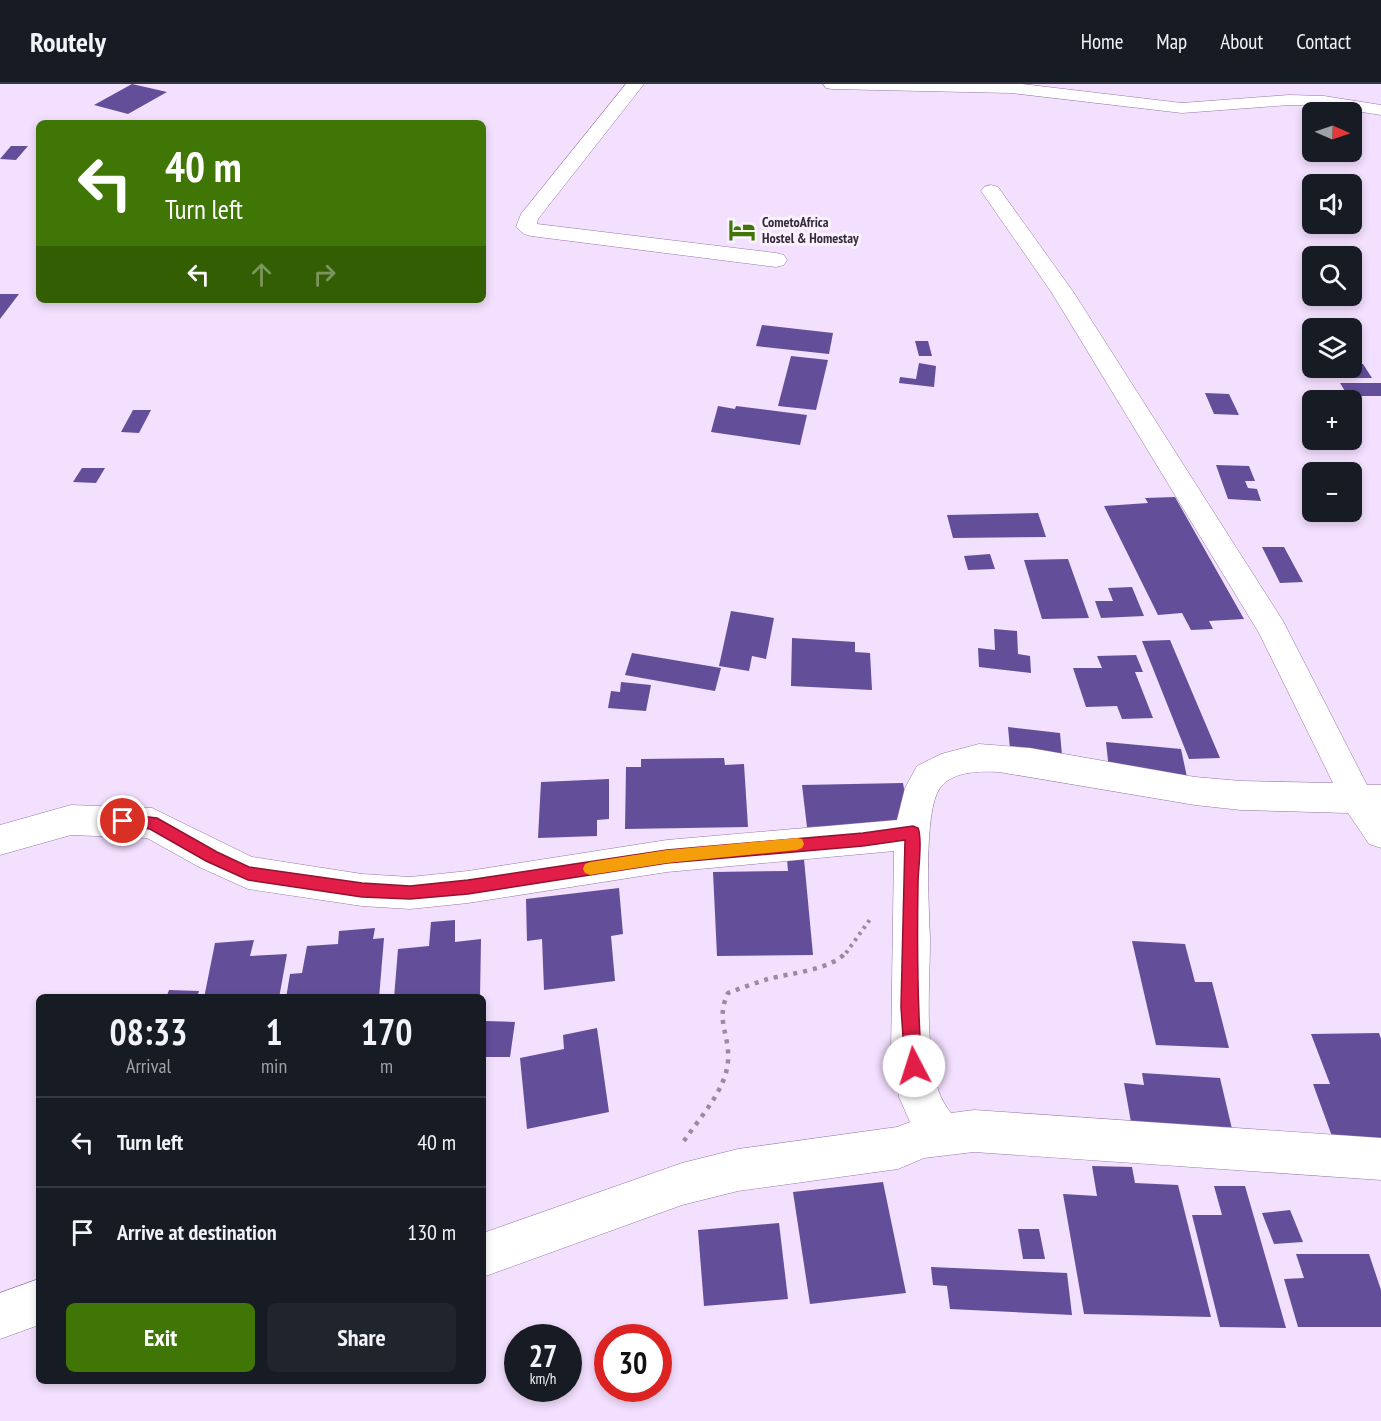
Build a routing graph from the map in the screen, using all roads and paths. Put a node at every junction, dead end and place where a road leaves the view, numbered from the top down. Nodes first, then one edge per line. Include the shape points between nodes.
1 (635, 84) edge
2 (832, 84) edge
3 (1381, 110) edge
4 (991, 191) dead end
5 (776, 260) dead end
6 (1369, 799) edge
7 (1381, 832) edge
8 (0, 840) edge
9 (912, 847) junction
10 (942, 1134) junction
11 (682, 1143) dead end
12 (1381, 1159) edge
13 (486, 1254) edge
14 (36, 1303) edge
15 (0, 1316) edge

1 - 5 street via 528,218 526,227
2 - 3 street via 990,87 1182,108 1289,100
4 - 6 street via 1063,293 1272,629
6 - 7 street
6 - 9 street via 1195,791 1044,764 978,758 942,768 928,777 920,791
8 - 9 street via 71,820 152,823 248,873 410,893 667,856 863,840
9 - 10 street via 909,1007 914,1066 928,1118
9 - 11 path via 843,956 819,967 728,993 721,1005 727,1070
10 - 12 street via 974,1131
10 - 13 street via 898,1148 738,1170 682,1184
14 - 15 street

